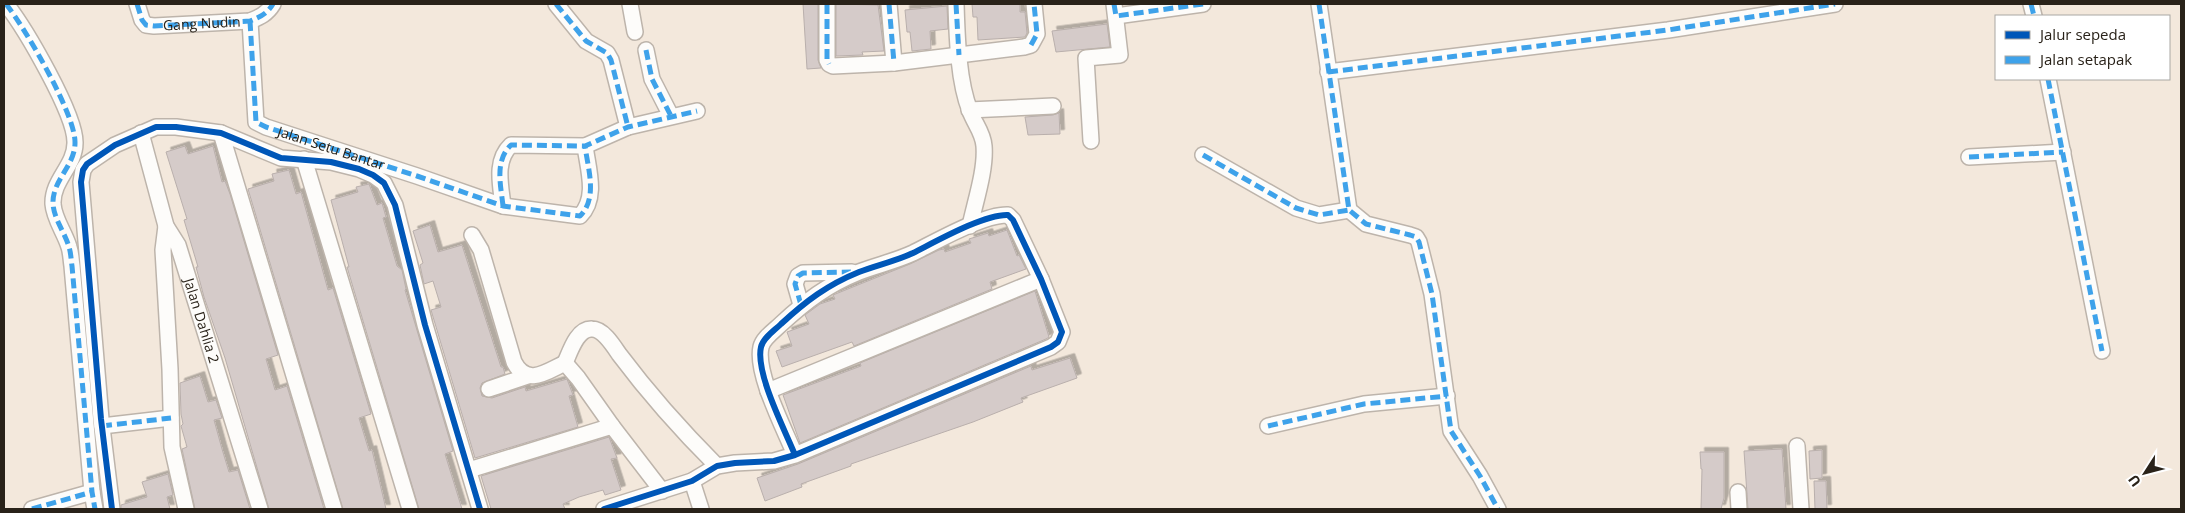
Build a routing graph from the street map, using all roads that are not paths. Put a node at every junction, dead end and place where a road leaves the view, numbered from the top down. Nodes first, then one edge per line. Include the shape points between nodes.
1 (6, 4) edge
2 (137, 4) edge
3 (273, 4) edge
4 (556, 4) edge
5 (630, 4) edge
6 (827, 4) edge
7 (889, 4) edge
8 (956, 4) edge
9 (1034, 4) edge
10 (1203, 4) edge
11 (1319, 4) edge
12 (1835, 4) edge
13 (1115, 10) edge
14 (250, 21) junction
15 (635, 32) dead end
16 (646, 50) dead end
17 (959, 56) junction
18 (894, 63) junction
19 (1328, 72) junction
20 (2048, 80) edge
21 (1053, 106) dead end
22 (969, 110) junction
23 (698, 111) dead end
24 (671, 116) junction
25 (628, 127) junction
26 (141, 133) junction
27 (221, 133) junction
28 (1092, 141) dead end
29 (586, 146) junction
30 (2063, 152) junction
31 (1203, 155) dead end
32 (1969, 157) dead end
33 (304, 159) junction
34 (503, 206) junction
35 (1349, 210) junction
36 (166, 226) junction
37 (970, 226) junction
38 (472, 236) dead end
39 (861, 271) junction
40 (1041, 279) junction
41 (801, 305) junction
42 (2102, 351) dead end
43 (565, 363) junction
44 (528, 376) junction
45 (488, 389) dead end
46 (768, 391) junction
47 (1447, 396) junction
48 (171, 418) junction
49 (102, 426) junction
50 (612, 426) junction
51 (1268, 426) dead end
52 (1797, 446) dead end
53 (795, 455) junction
54 (717, 466) junction
55 (469, 470) junction
56 (692, 481) junction
57 (662, 491) junction
58 (92, 492) junction
59 (1738, 492) dead end
60 (32, 509) edge
61 (95, 509) edge
62 (112, 509) edge
63 (186, 509) edge
64 (260, 509) edge
65 (334, 509) edge
66 (410, 509) edge
67 (480, 509) edge
68 (604, 509) edge
69 (701, 509) edge
70 (1498, 509) edge
71 (1739, 509) edge
72 (1800, 509) edge

1 - 58 street via 50,78 72,124 75,144 71,161 55,188 53,204 69,246 76,294
2 - 14 street, Gang Nudin via 146,25
3 - 14 street, Gang Nudin via 261,17
4 - 25 street via 586,42 607,54 611,60
5 - 15 street
6 - 18 street via 829,64
7 - 18 street
8 - 17 street
9 - 17 street via 1037,34 1031,45
10 - 13 street
11 - 19 street
12 - 19 street via 1668,30
13 - 28 street via 1120,55 1086,58
14 - 34 street, Jalan Setu Bantar via 256,122
16 - 24 street via 652,79
17 - 18 street
17 - 22 street
19 - 35 street
20 - 30 street
21 - 22 street
22 - 37 street via 984,139 979,186
23 - 24 street
24 - 25 street
25 - 29 street
26 - 27 street via 156,127 176,127
26 - 36 street, Jalan Dahlia 2
26 - 49 street via 94,157 83,170 81,182
27 - 33 street via 281,158
27 - 65 street
29 - 34 street via 511,145 504,151 499,173
29 - 34 street via 591,192 587,209 580,216
30 - 32 street
30 - 42 street
31 - 35 street via 1296,208 1319,215
33 - 55 street via 331,162 373,175 384,183 390,194
33 - 66 street
35 - 47 street via 1366,224 1416,237 1419,242 1432,294
36 - 48 street via 163,250
36 - 64 street, Jalan Dahlia 2 via 178,245
37 - 39 street via 907,255
37 - 40 street via 1008,215 1017,225
38 - 44 street via 481,250 514,362 519,372
39 - 41 street
39 - 41 street via 803,273 794,284
40 - 46 street
40 - 53 street via 1062,332 1058,342
41 - 46 street via 762,345
43 - 44 street via 541,375
43 - 50 street
43 - 54 street via 582,333 587,329 598,330 682,431
44 - 45 street
46 - 53 street
47 - 51 street via 1364,404
47 - 70 street via 1451,431
48 - 49 street
48 - 63 street via 172,448
49 - 62 street
50 - 55 street
50 - 57 street
52 - 72 street
53 - 54 street via 774,462
54 - 56 street
55 - 67 street
56 - 57 street
56 - 69 street
57 - 68 street
58 - 60 street
58 - 61 street
59 - 71 street

